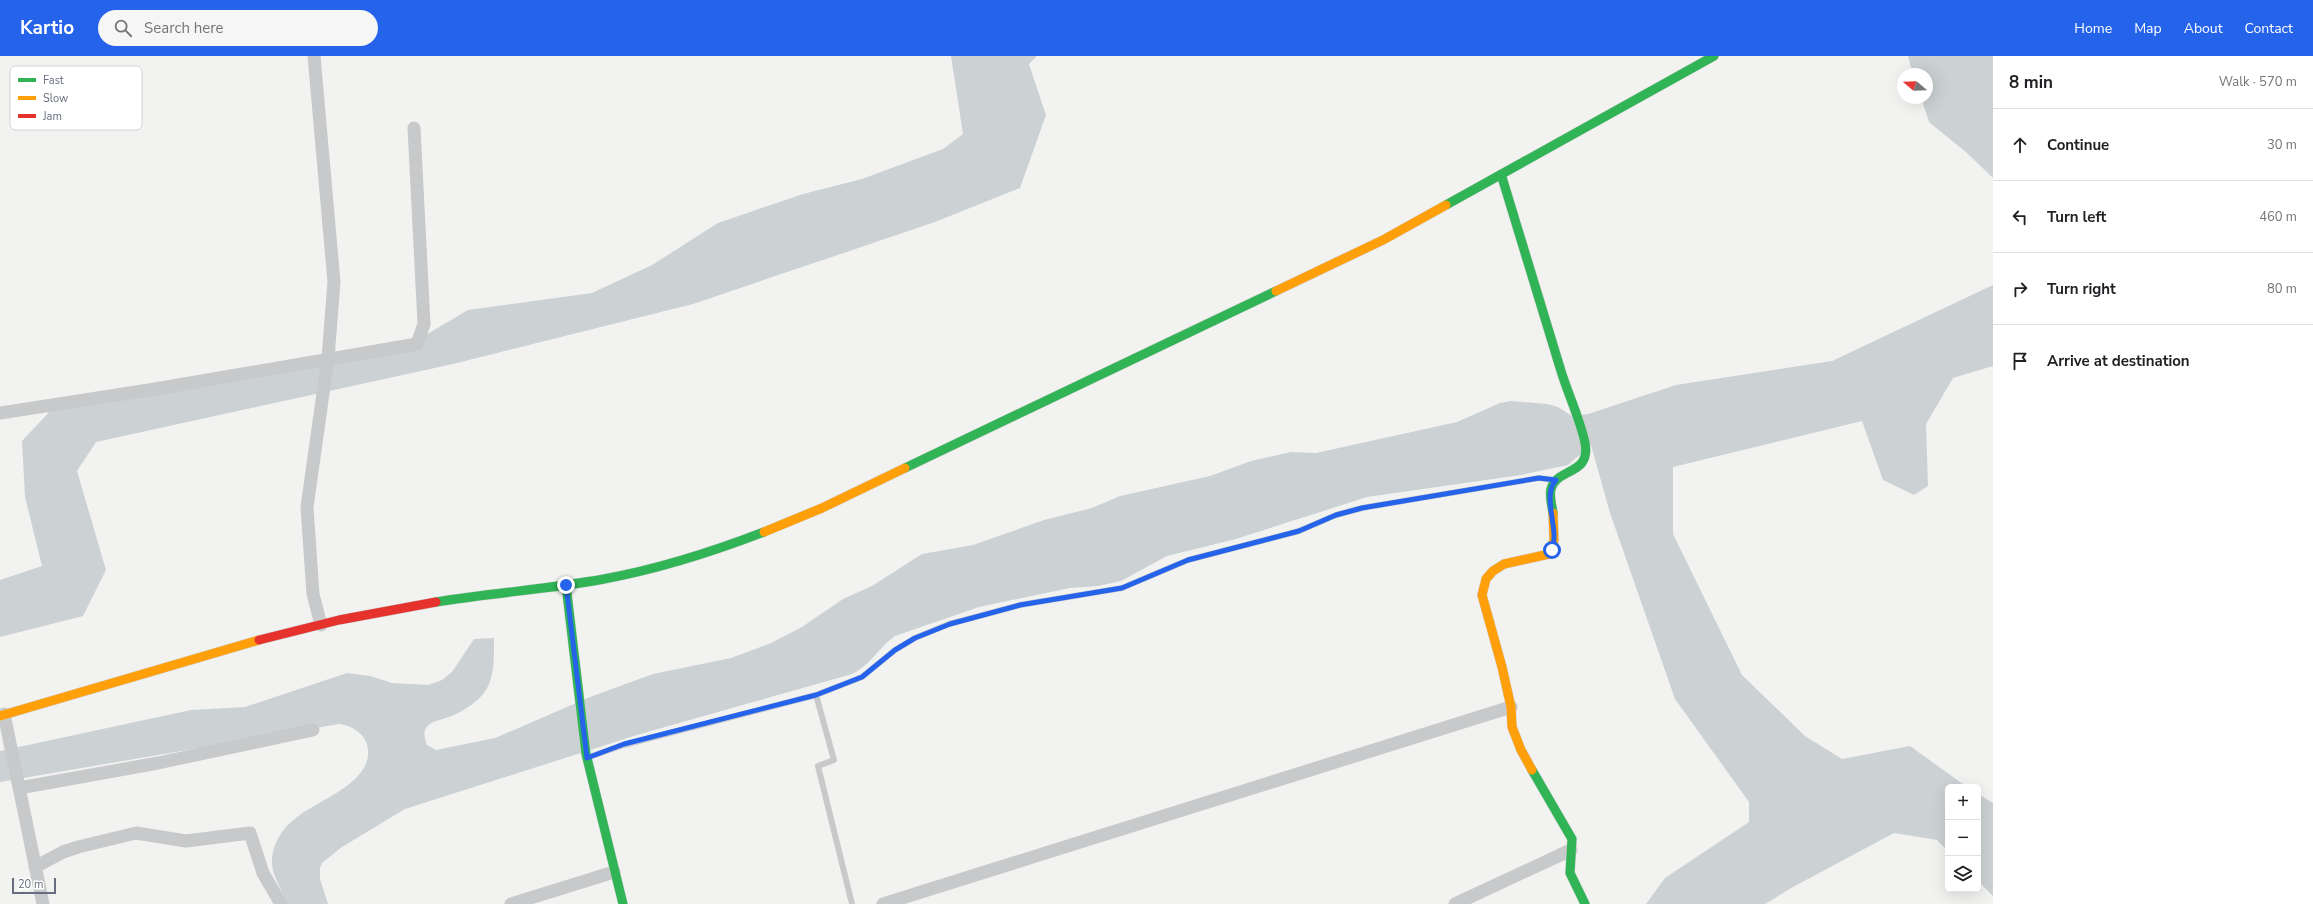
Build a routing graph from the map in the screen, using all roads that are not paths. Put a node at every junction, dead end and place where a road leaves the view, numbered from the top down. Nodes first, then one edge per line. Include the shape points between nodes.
1 (314, 56) edge
2 (1714, 56) edge
3 (414, 128) dead end
4 (1501, 174) junction
5 (328, 358) junction
6 (0, 413) edge
7 (1556, 480) junction
8 (566, 585) junction
9 (321, 625) junction
10 (816, 695) junction
11 (1511, 707) junction
12 (2, 715) edge
13 (313, 730) dead end
14 (587, 756) junction
15 (18, 784) junction
16 (1571, 850) junction
17 (35, 867) junction
18 (614, 872) junction
19 (43, 904) edge
20 (281, 904) edge
21 (511, 904) edge
22 (623, 904) edge
23 (852, 904) edge
24 (883, 904) edge
25 (1455, 904) edge
26 (1584, 904) edge

1 - 5 street via 334,282
2 - 4 main road
3 - 5 street via 424,324 417,344
4 - 7 main road via 1585,443 1585,457 1580,467
4 - 8 main road via 1376,244 822,508 738,543 691,559 648,570
5 - 6 street
5 - 9 street via 308,507 313,594
7 - 10 lane via 1539,478 1362,508 1336,515 1299,531 1188,560 1122,588 1020,605 972,617 915,638 895,650 862,677
7 - 11 main road via 1550,491 1555,539 1552,550 1549,554 1504,564 1486,579 1482,590
8 - 9 main road via 430,603
8 - 14 main road
9 - 12 main road via 235,647
10 - 14 lane via 624,744
10 - 23 lane via 834,760 818,766
11 - 16 main road via 1512,727 1521,750 1572,839
11 - 24 street
12 - 15 street
13 - 15 street via 158,763
14 - 18 main road
15 - 17 street
16 - 25 street
16 - 26 main road via 1570,873
17 - 19 street
17 - 20 street via 78,846 136,833 186,841 250,833 263,872
18 - 21 street
18 - 22 main road

